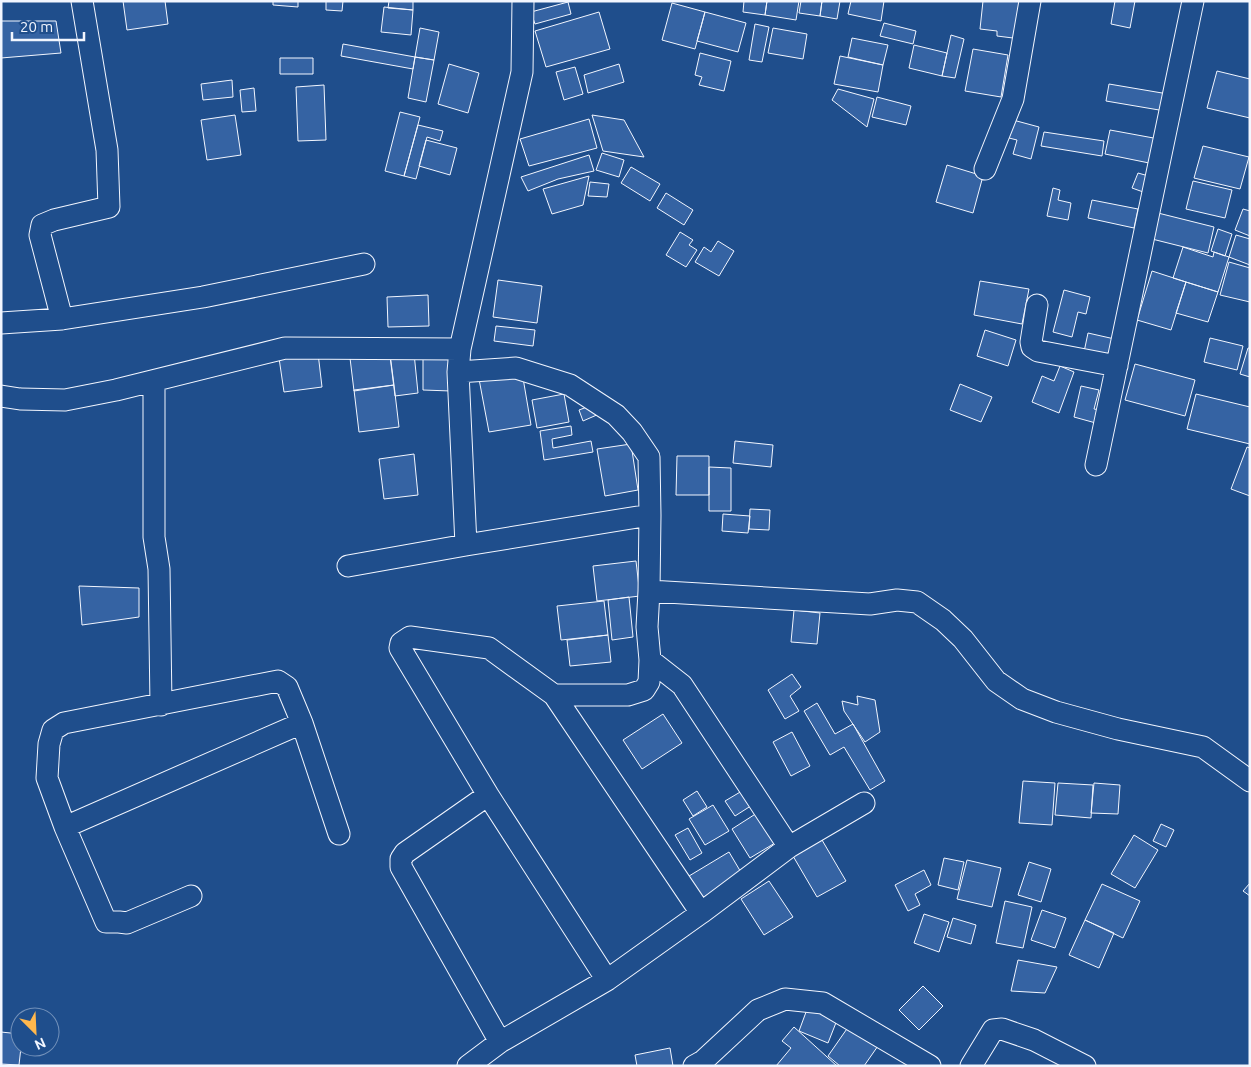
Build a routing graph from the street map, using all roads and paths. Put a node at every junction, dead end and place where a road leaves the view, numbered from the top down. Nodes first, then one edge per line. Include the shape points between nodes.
1 (82, 1) edge
2 (523, 1) edge
3 (1030, 1) edge
4 (1193, 1) edge
5 (985, 169) dead end
6 (364, 264) dead end
7 (1037, 305) dead end
8 (62, 319) junction
9 (1, 323) edge
10 (460, 349) junction
11 (1117, 366) junction
12 (458, 372) junction
13 (154, 381) junction
14 (1, 396) edge
15 (1096, 465) dead end
16 (650, 515) junction
17 (466, 545) junction
18 (348, 566) dead end
19 (649, 592) junction
20 (650, 660) junction
21 (554, 695) junction
22 (161, 705) junction
23 (302, 723) junction
24 (1250, 781) edge
25 (488, 796) junction
26 (864, 803) dead end
27 (65, 827) junction
28 (339, 834) dead end
29 (789, 847) junction
30 (192, 896) dead end
31 (701, 914) junction
32 (607, 980) junction
33 (500, 1042) junction
34 (468, 1066) edge
35 (694, 1066) edge
36 (930, 1066) edge
37 (970, 1066) edge
38 (1085, 1066) edge

1 - 8 street via 107,150 109,207 42,225 40,235
2 - 10 street via 522,72
3 - 5 street via 1013,99
4 - 11 street
6 - 8 street via 203,297
7 - 11 street via 1030,342 1032,347 1038,351
8 - 9 street
10 - 12 street
10 - 13 street via 285,348
11 - 15 street
12 - 16 street via 516,368 570,385 616,415 648,457
12 - 17 street
13 - 14 street via 65,400
13 - 22 street via 154,537 159,569
16 - 17 street
16 - 19 street
17 - 18 street
19 - 20 street via 647,627
19 - 24 street via 870,604 896,600 917,602 963,639 996,681 1022,699 1118,729 1203,747
20 - 21 street via 649,682 644,690 628,695
20 - 29 street via 682,685
21 - 25 street via 489,648 410,637 401,643 400,648
21 - 31 street
22 - 23 street via 278,681 287,687
22 - 27 street via 64,723 53,730 47,778
23 - 27 street
23 - 28 street
25 - 32 street
25 - 33 street via 406,853 401,859 401,867
26 - 29 street
27 - 30 street via 106,922 127,923
29 - 31 street
31 - 32 street
32 - 33 street
33 - 34 street
35 - 36 street via 758,1010 785,999 823,1003
37 - 38 street via 992,1030 1002,1029 1034,1040

